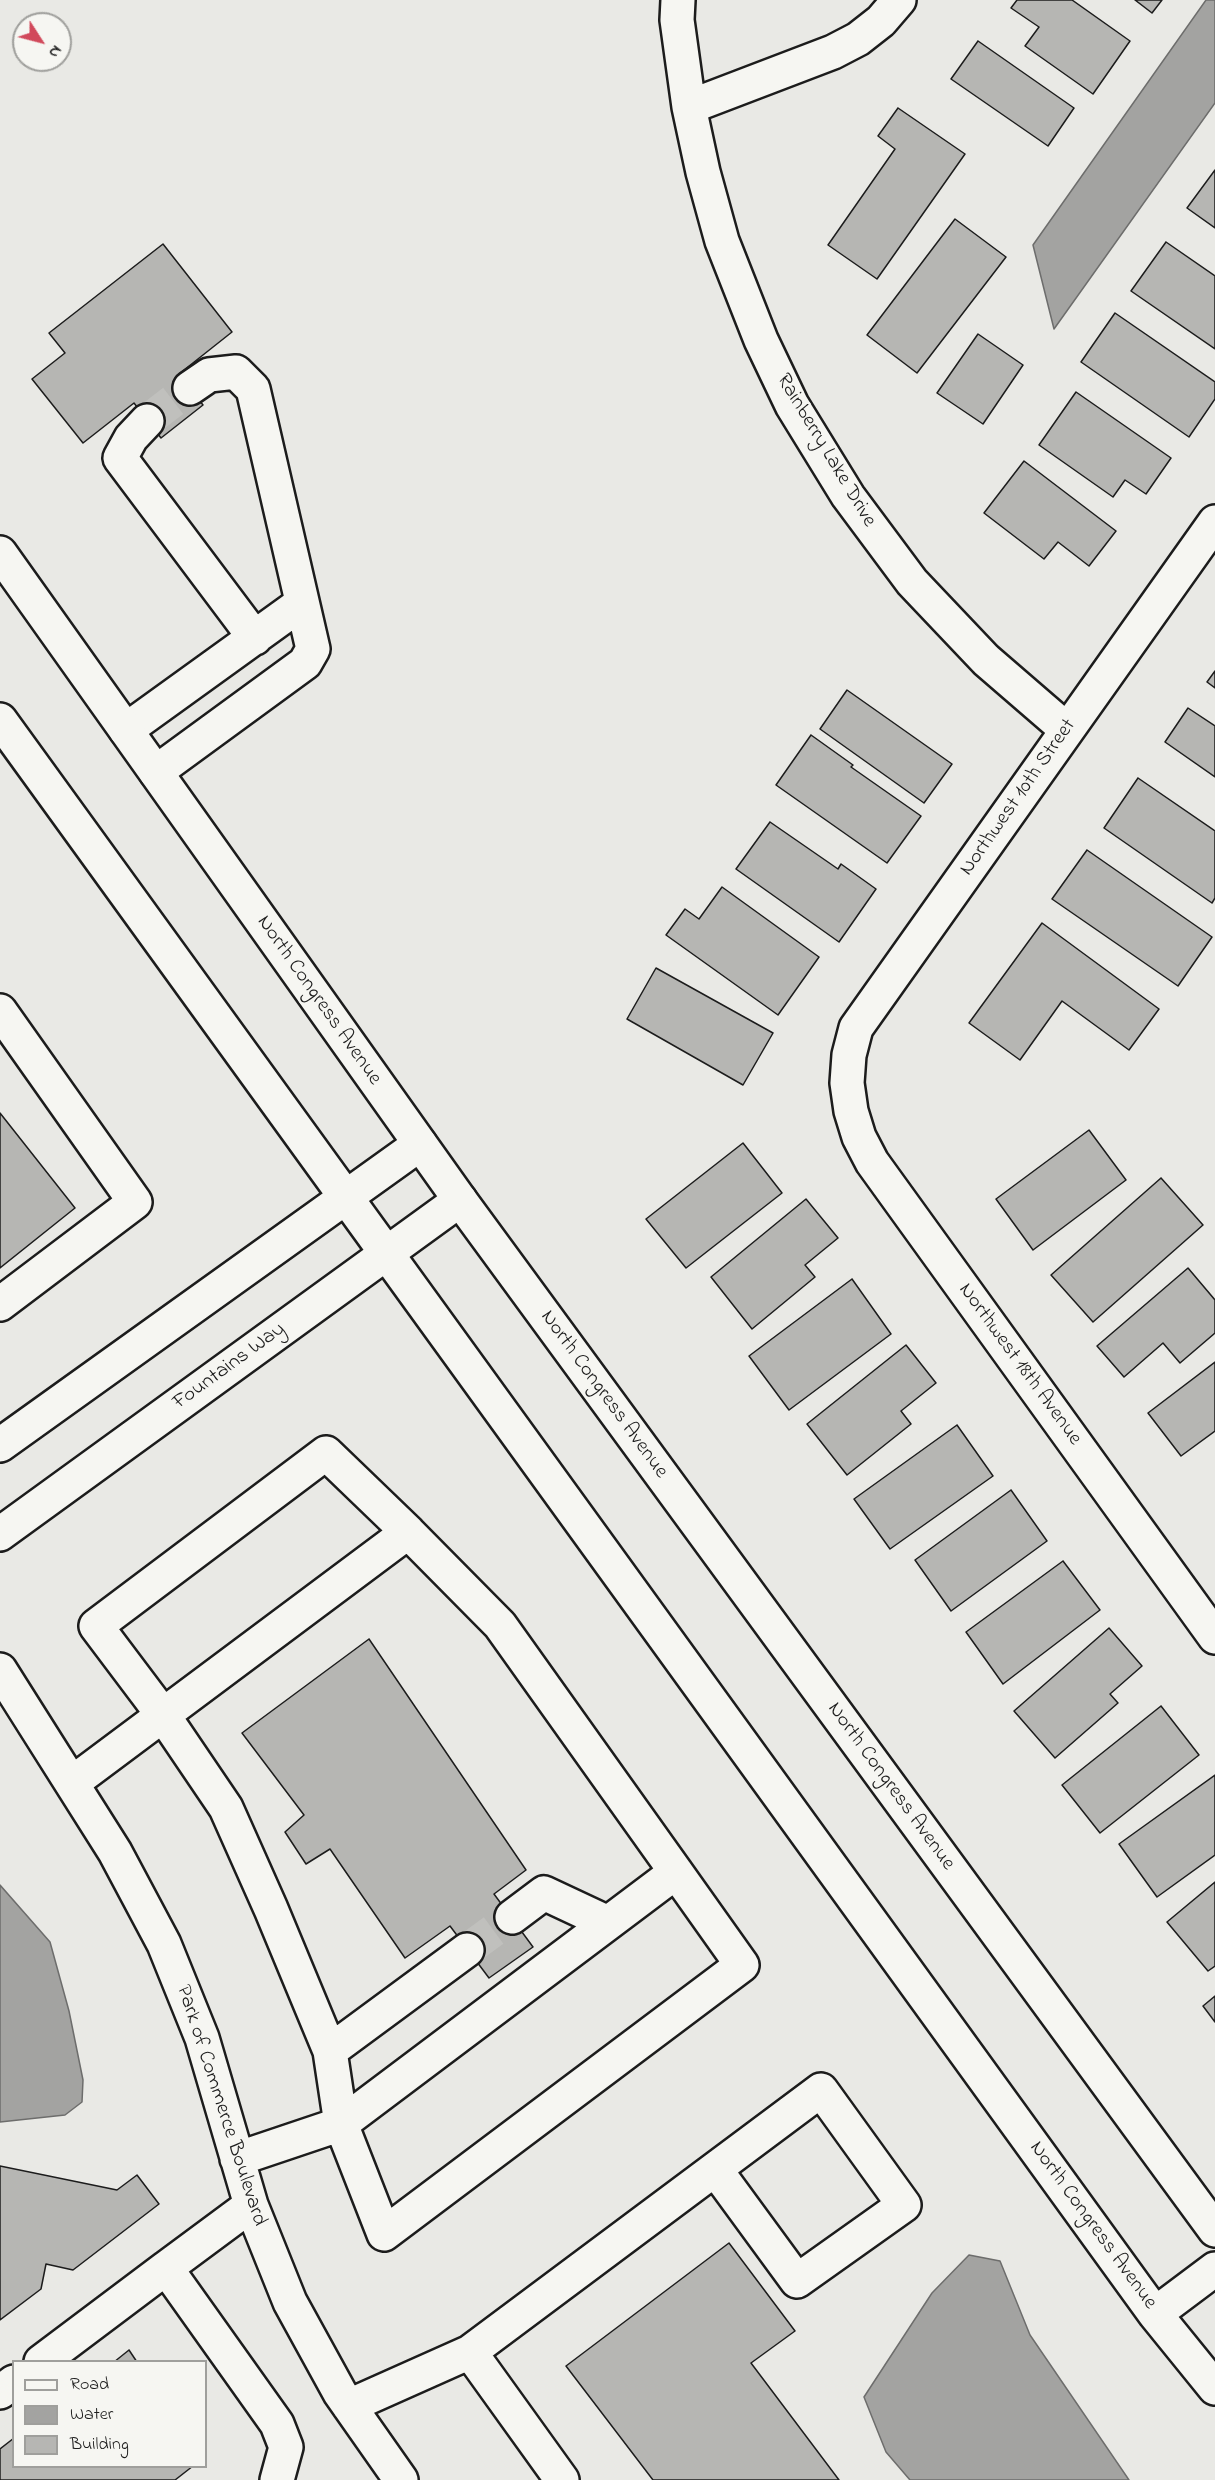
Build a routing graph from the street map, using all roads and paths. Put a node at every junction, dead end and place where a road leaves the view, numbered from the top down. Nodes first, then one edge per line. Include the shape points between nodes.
1 (678, 0) edge
2 (899, 0) edge
3 (689, 107) junction
4 (190, 388) tunnel mouth
5 (147, 421) tunnel mouth
6 (1215, 522) edge
7 (0, 553) edge
8 (302, 603) junction
9 (255, 638) junction
10 (0, 720) edge
11 (126, 730) junction
12 (1067, 730) junction
13 (156, 772) junction
14 (0, 1011) edge
15 (847, 1083) joint
16 (420, 1144) junction
17 (346, 1197) junction
18 (460, 1200) junction
19 (387, 1253) junction
20 (0, 1304) edge
21 (0, 1445) edge
22 (408, 1532) junction
23 (0, 1534) edge
24 (1215, 1637) edge
25 (0, 1670) edge
26 (163, 1715) junction
27 (72, 1783) junction
28 (676, 1872) junction
29 (512, 1917) tunnel mouth
30 (608, 1923) junction
31 (468, 1950) tunnel mouth
32 (330, 2051) junction
33 (340, 2124) junction
34 (237, 2159) junction
35 (715, 2169) junction
36 (251, 2205) junction
37 (1215, 2230) edge
38 (166, 2268) junction
39 (1215, 2270) edge
40 (1155, 2314) junction
41 (470, 2352) junction
42 (42, 2360) edge
43 (1215, 2388) edge
44 (349, 2406) junction
45 (277, 2480) edge
46 (400, 2480) edge
47 (562, 2480) edge

1 - 3 street, Rainberry Lake Drive via 677,20
2 - 3 street via 866,33 833,52
3 - 12 street, Rainberry Lake Drive via 722,241 761,340 798,415 848,496 912,582 986,660
4 - 8 street via 209,375 236,372 253,389
5 - 9 street via 120,458
6 - 12 street, Northwest 10th Street
7 - 11 street, North Congress Avenue
8 - 9 street
8 - 13 street via 313,649 305,663
9 - 11 street
10 - 17 street, North Congress Avenue
11 - 13 street, North Congress Avenue
12 - 15 street, Northwest 10th Street via 856,1028
13 - 16 street, North Congress Avenue
14 - 20 street via 135,1202
15 - 24 street, Northwest 18th Avenue via 850,1111 872,1162
16 - 17 street
16 - 18 street, North Congress Avenue
17 - 19 street, North Congress Avenue
17 - 21 street
18 - 19 street, Fountains Way
18 - 37 street, North Congress Avenue
19 - 23 street, Fountains Way
19 - 40 street, North Congress Avenue
22 - 26 street
22 - 26 street via 327,1453 151,1584 96,1626
22 - 28 street via 500,1625
25 - 27 street, Park of Commerce Boulevard
26 - 27 street
26 - 32 street via 226,1809
27 - 34 street, Park of Commerce Boulevard via 115,1852 164,1944 202,2038
28 - 30 street
28 - 33 street via 742,1965 384,2234
29 - 30 street via 544,1893
30 - 33 street
31 - 32 street
32 - 33 street
33 - 34 street
34 - 36 street, Park of Commerce Boulevard
35 - 35 street via 821,2090 904,2205 797,2281
35 - 41 street
36 - 38 street
36 - 44 street, Park of Commerce Boulevard via 290,2302
38 - 42 street
38 - 45 street via 277,2424 286,2447
39 - 40 street
40 - 43 street, North Congress Avenue
41 - 44 street
41 - 47 street
44 - 46 street, Park of Commerce Boulevard

